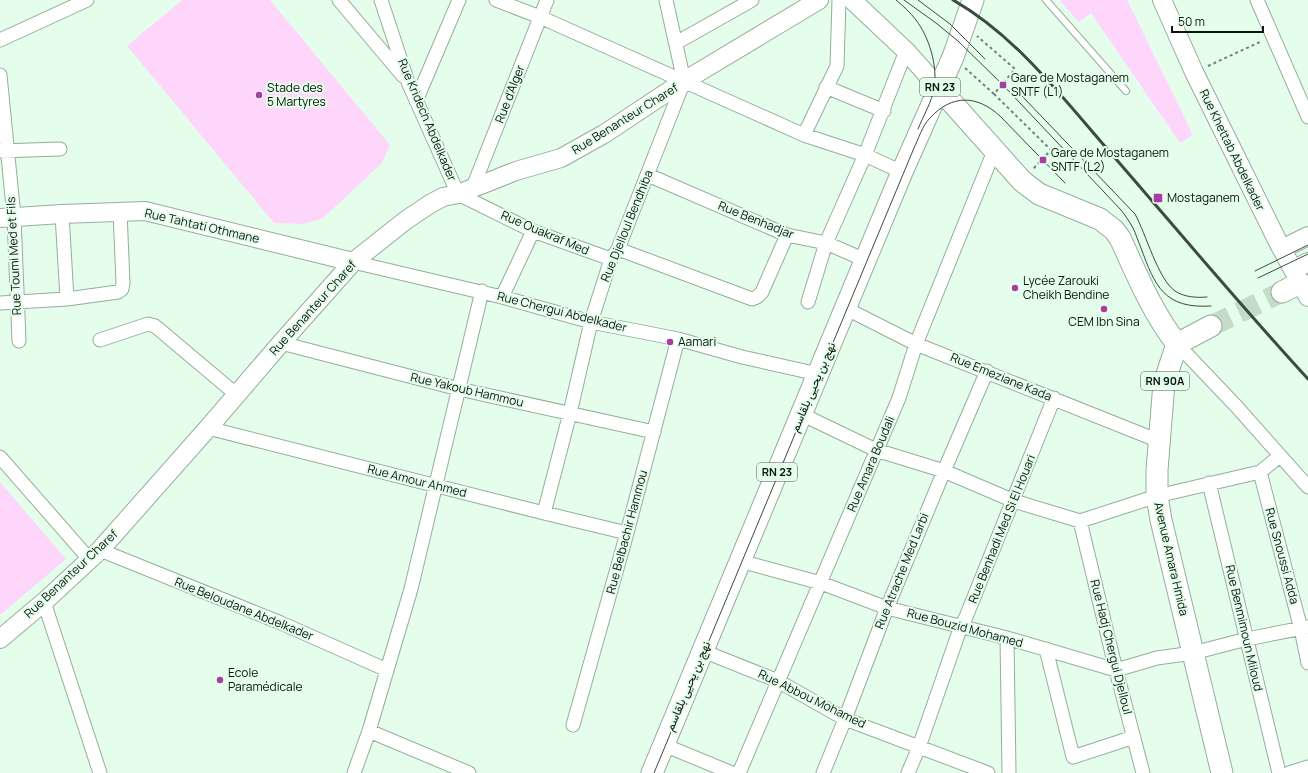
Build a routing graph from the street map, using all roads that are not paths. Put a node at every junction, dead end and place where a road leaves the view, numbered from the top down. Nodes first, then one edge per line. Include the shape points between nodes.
1 (87, 0) edge
2 (339, 0) edge
3 (380, 0) edge
4 (459, 0) edge
5 (496, 0) edge
6 (547, 0) edge
7 (666, 0) edge
8 (752, 0) edge
9 (819, 0) edge
10 (839, 0) edge
11 (852, 0) edge
12 (973, 0) edge
13 (1046, 0) edge
14 (1162, 0) edge
15 (1258, 0) edge
16 (68, 4) edge
17 (540, 17) junction
18 (0, 40) edge
19 (676, 43) junction
20 (906, 51) junction
21 (0, 75) edge
22 (684, 81) junction
23 (408, 82) junction
24 (826, 88) junction
25 (939, 88) junction
26 (1126, 91) dead end
27 (416, 101) junction
28 (884, 111) junction
29 (1308, 117) edge
30 (804, 135) junction
31 (60, 149) dead end
32 (994, 150) junction
33 (3, 151) edge
34 (865, 155) junction
35 (902, 172) junction
36 (648, 175) junction
37 (466, 190) junction
38 (120, 211) junction
39 (62, 214) junction
40 (7, 217) edge
41 (533, 231) junction
42 (787, 235) junction
43 (1308, 236) edge
44 (826, 243) junction
45 (1282, 249) junction
46 (615, 254) junction
47 (865, 260) junction
48 (353, 262) junction
49 (1298, 281) edge
50 (482, 291) junction
51 (502, 297) junction
52 (67, 299) junction
53 (16, 302) junction
54 (808, 302) dead end
55 (0, 303) edge
56 (845, 308) junction
57 (591, 322) junction
58 (1212, 326) tunnel mouth
59 (678, 339) junction
60 (100, 340) dead end
61 (19, 341) dead end
62 (280, 343) junction
63 (916, 344) junction
64 (1177, 344) junction
65 (987, 371) junction
66 (818, 374) junction
67 (459, 389) junction
68 (237, 395) junction
69 (1054, 398) junction
70 (570, 414) junction
71 (801, 414) junction
72 (208, 428) junction
73 (654, 432) junction
74 (1160, 442) junction
75 (876, 450) junction
76 (1280, 456) junction
77 (0, 457) edge
78 (944, 471) junction
79 (1260, 472) junction
80 (1209, 483) junction
81 (435, 486) junction
82 (1308, 487) edge
83 (1157, 496) junction
84 (1014, 501) junction
85 (544, 514) junction
86 (1080, 521) junction
87 (627, 533) junction
88 (95, 555) junction
89 (740, 562) junction
90 (821, 583) junction
91 (44, 602) junction
92 (887, 608) junction
93 (961, 626) junction
94 (1305, 628) edge
95 (1007, 638) junction
96 (0, 639) edge
97 (1247, 639) junction
98 (1046, 649) junction
99 (702, 651) junction
100 (1193, 653) junction
101 (1308, 663) edge
102 (387, 670) junction
103 (1116, 670) junction
104 (778, 681) junction
105 (845, 718) junction
106 (573, 725) dead end
107 (369, 731) junction
108 (1134, 737) junction
109 (664, 745) junction
110 (919, 747) junction
111 (1308, 767) edge
112 (100, 773) edge
113 (354, 773) edge
114 (469, 773) edge
115 (652, 773) edge
116 (732, 773) edge
117 (739, 773) edge
118 (823, 773) edge
119 (908, 773) edge
120 (988, 773) edge
121 (1009, 773) edge
122 (1143, 773) edge
123 (1222, 773) edge
124 (1278, 773) edge
125 (1289, 773) edge

1 - 16 street
2 - 23 street
3 - 23 street, Rue Kridech Abdelkader
4 - 27 street
5 - 17 street
6 - 17 street, Rue d'Alger
7 - 19 street
8 - 19 street
9 - 22 main road, Rue Benanteur Charef
10 - 24 street via 837,66
11 - 20 main road
12 - 25 main road, نهج بن يحيى بلقاسم / RN 23
13 - 26 lane
14 - 45 main road, Rue Khettab Abdelkader via 1194,72
15 - 29 street
16 - 18 street
17 - 22 street
17 - 37 street, Rue d'Alger
19 - 22 street
20 - 25 main road
20 - 28 street
21 - 33 street, Rue Toumi Med et Fils
22 - 30 street
22 - 36 street, Rue Djelloul Bendhiba
22 - 37 main road, Rue Benanteur Charef via 604,134 561,158 516,171
23 - 27 street, Rue Kridech Abdelkader
24 - 28 street
24 - 30 street
25 - 32 main road
25 - 35 main road, نهج بن يحيى بلقاسم / RN 23
27 - 37 street, Rue Kridech Abdelkader
28 - 34 street
30 - 34 street
31 - 33 street
32 - 63 street, Rue Amara Boudali
32 - 64 main road via 1022,181 1040,194 1100,219 1114,230 1149,301
33 - 40 street, Rue Toumi Med et Fils
34 - 35 street
34 - 44 street
35 - 47 main road, نهج بن يحيى بلقاسم / RN 23
36 - 42 street, Rue Benhadjar
36 - 46 street, Rue Djelloul Bendhiba
37 - 41 street, Rue Ouakraf Med
37 - 48 main road, Rue Benanteur Charef via 430,204
38 - 39 main road, Rue Tahtati Othmane
38 - 48 main road, Rue Tahtati Othmane via 145,211
38 - 52 street via 122,289 118,292
39 - 40 main road, Rue Tahtati Othmane
39 - 52 street
40 - 53 street, Rue Toumi Med et Fils
41 - 46 street, Rue Ouakraf Med
41 - 51 street
42 - 44 street, Rue Benhadjar
42 - 46 street, Rue Ouakraf Med via 762,292 752,299
43 - 45 main road
44 - 47 street, Rue Benhadjar
44 - 54 street
45 - 49 main road, Rue Khettab Abdelkader
46 - 57 street, Rue Djelloul Bendhiba
47 - 56 main road, نهج بن يحيى بلقاسم / RN 23
48 - 50 street, Rue Chergui Abdelkader
48 - 62 main road, Rue Benanteur Charef
50 - 51 street, Rue Chergui Abdelkader
50 - 67 street
51 - 57 street, Rue Chergui Abdelkader
52 - 53 street
53 - 55 street
53 - 61 street, Rue Toumi Med et Fils
56 - 63 street, Rue Emeziane Kada
56 - 66 main road, نهج بن يحيى بلقاسم / RN 23
57 - 59 street, Rue Chergui Abdelkader
57 - 70 street, Rue Djelloul Bendhiba
58 - 64 main road
59 - 66 street, Rue Chergui Abdelkader
59 - 73 street, Rue Belbachir Hammou
60 - 68 street via 148,324 155,326
62 - 67 street, Rue Yakoub Hammou
62 - 68 main road, Rue Benanteur Charef
63 - 65 street, Rue Emeziane Kada
63 - 75 street, Rue Amara Boudali via 899,398
64 - 74 main road, Avenue Amara Hmida / RN 90A via 1164,383
64 - 76 street
65 - 69 street, Rue Emeziane Kada
65 - 78 street, Rue Atrache Med Larbi
66 - 71 main road, نهج بن يحيى بلقاسم / RN 23
67 - 70 street, Rue Yakoub Hammou
67 - 81 street
68 - 72 main road, Rue Benanteur Charef
69 - 74 street, Rue Emeziane Kada
69 - 84 street, Rue Benhadi Med Si El Houari
70 - 73 street, Rue Yakoub Hammou
70 - 85 street, Rue Djelloul Bendhiba
71 - 75 street
71 - 89 main road, نهج بن يحيى بلقاسم / RN 23
72 - 81 street, Rue Amour Ahmed
72 - 88 main road, Rue Benanteur Charef
73 - 87 street, Rue Belbachir Hammou
74 - 83 main road, Avenue Amara Hmida / RN 90A
75 - 78 street
75 - 90 street, Rue Amara Boudali
76 - 79 street
76 - 82 street
77 - 88 street, Rue Beloudane Abdelkader
78 - 84 street
78 - 92 street, Rue Atrache Med Larbi
79 - 80 street
79 - 94 street, Rue Snoussi Adda
80 - 83 street
80 - 97 street, Rue Benmimoun Miloud
81 - 85 street, Rue Amour Ahmed
81 - 102 street via 411,589
83 - 86 street
83 - 100 main road, Avenue Amara Hmida / RN 90A
84 - 86 street
84 - 93 street, Rue Benhadi Med Si El Houari
85 - 87 street, Rue Amour Ahmed
86 - 103 street, Rue Hadj Chergui Djelloul
87 - 106 street, Rue Belbachir Hammou
88 - 91 main road, Rue Benanteur Charef
88 - 102 street, Rue Beloudane Abdelkader via 281,623
89 - 90 street, Rue Bouzid Mohamed
89 - 99 main road, نهج بن يحيى بلقاسم / RN 23
90 - 92 street, Rue Bouzid Mohamed
90 - 104 street, Rue Amara Boudali
91 - 96 main road, Rue Benanteur Charef
91 - 112 street
92 - 93 street, Rue Bouzid Mohamed
92 - 105 street, Rue Atrache Med Larbi
93 - 95 street, Rue Bouzid Mohamed
93 - 110 street, Rue Benhadi Med Si El Houari
94 - 97 street
94 - 101 street, Rue Snoussi Adda
95 - 98 street, Rue Bouzid Mohamed
95 - 121 street
97 - 100 street
97 - 124 street, Rue Benmimoun Miloud
98 - 103 street, Rue Bouzid Mohamed
98 - 108 street via 1073,757
99 - 104 street, Rue Abbou Mohamed
99 - 109 main road, نهج بن يحيى بلقاسم / RN 23
100 - 103 street via 1157,658
100 - 123 main road, Avenue Amara Hmida / RN 90A
102 - 107 street
103 - 108 street, Rue Hadj Chergui Djelloul
104 - 105 street, Rue Abbou Mohamed
104 - 117 street, Rue Amara Boudali
105 - 110 street, Rue Abbou Mohamed
105 - 118 street, Rue Atrache Med Larbi
107 - 113 street
107 - 114 street
108 - 122 street, Rue Hadj Chergui Djelloul
109 - 115 main road, نهج بن يحيى بلقاسم / RN 23
109 - 116 street
110 - 119 street, Rue Benhadi Med Si El Houari
110 - 120 street, Rue Abbou Mohamed
111 - 125 street

